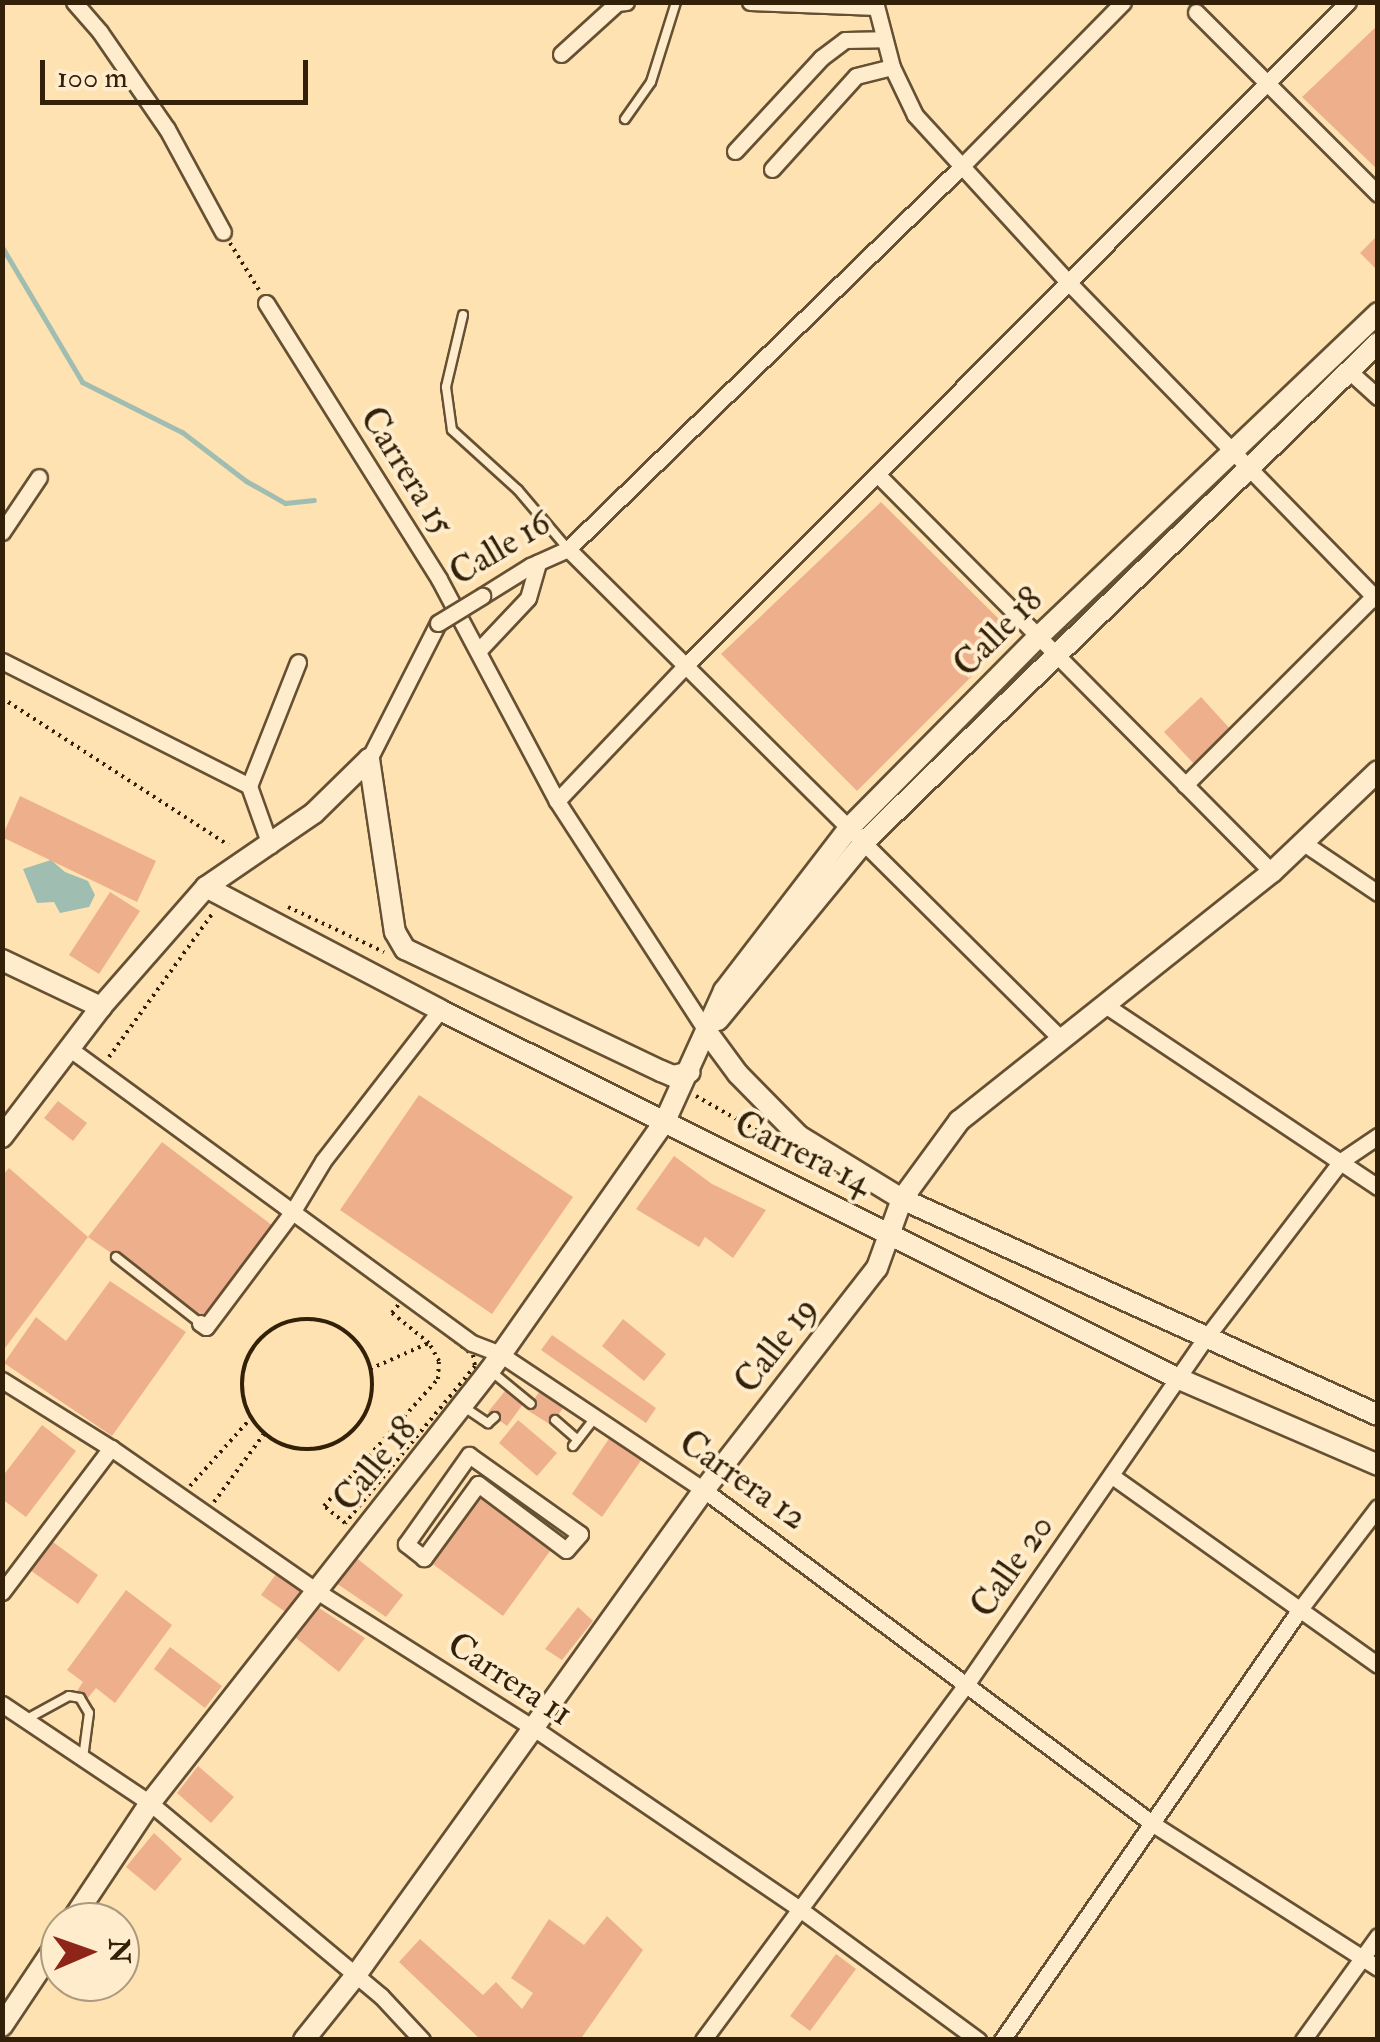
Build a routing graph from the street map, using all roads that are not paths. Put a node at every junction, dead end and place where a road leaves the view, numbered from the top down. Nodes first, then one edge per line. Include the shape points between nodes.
1 (74, 2) edge
2 (617, 2) edge
3 (626, 2) edge
4 (676, 2) edge
5 (750, 2) edge
6 (1122, 2) edge
7 (1348, 2) edge
8 (876, 5) edge
9 (1196, 12) dead end
10 (884, 39) junction
11 (560, 54) dead end
12 (892, 66) junction
13 (1270, 86) junction
14 (625, 119) dead end
15 (734, 151) dead end
16 (961, 167) junction
17 (772, 169) dead end
18 (1378, 194) edge
19 (224, 232) road end
20 (1069, 283) junction
21 (266, 303) road end
22 (1378, 313) edge
23 (463, 314) dead end
24 (1378, 344) edge
25 (1349, 371) junction
26 (1378, 397) edge
27 (1233, 452) junction
28 (1249, 468) junction
29 (877, 474) junction
30 (38, 477) dead end
31 (2, 532) edge
32 (568, 549) junction
33 (538, 562) junction
34 (1375, 599) edge
35 (1038, 638) junction
36 (480, 650) junction
37 (1054, 654) junction
38 (2, 661) edge
39 (298, 662) dead end
40 (685, 666) junction
41 (369, 759) junction
42 (1378, 771) edge
43 (1185, 784) junction
44 (249, 786) junction
45 (557, 801) junction
46 (857, 834) junction
47 (1305, 844) junction
48 (270, 845) junction
49 (1272, 872) junction
50 (215, 892) junction
51 (1378, 892) edge
52 (2, 960) edge
53 (1105, 1005) junction
54 (101, 1006) junction
55 (440, 1010) junction
56 (707, 1032) junction
57 (1060, 1038) junction
58 (70, 1048) junction
59 (690, 1072) junction
60 (665, 1121) junction
61 (1378, 1136) edge
62 (2, 1138) edge
63 (1341, 1161) junction
64 (1378, 1186) edge
65 (902, 1200) junction
66 (292, 1210) junction
67 (888, 1232) junction
68 (116, 1257) dead end
69 (200, 1322) joint
70 (1205, 1339) junction
71 (495, 1362) junction
72 (1177, 1378) junction
73 (2, 1380) edge
74 (532, 1404) dead end
75 (464, 1407) junction
76 (1378, 1415) edge
77 (496, 1417) dead end
78 (596, 1418) junction
79 (555, 1420) dead end
80 (111, 1448) junction
81 (1378, 1465) edge
82 (1112, 1476) junction
83 (704, 1490) junction
84 (1378, 1508) edge
85 (424, 1558) joint
86 (315, 1590) junction
87 (2, 1592) edge
88 (1300, 1609) junction
89 (1378, 1666) edge
90 (968, 1682) junction
91 (2, 1704) edge
92 (26, 1720) junction
93 (532, 1727) junction
94 (83, 1758) junction
95 (150, 1804) junction
96 (1153, 1824) junction
97 (84, 1902) edge
98 (801, 1910) junction
99 (1378, 1936) edge
100 (1364, 1957) junction
101 (1378, 1968) edge
102 (40, 1969) edge
103 (356, 1975) junction
104 (2, 2026) edge
105 (304, 2040) edge
106 (422, 2040) edge
107 (703, 2040) edge
108 (978, 2040) edge
109 (1002, 2040) edge
110 (1303, 2040) edge

1 - 19 street via 167,129
2 - 3 street
2 - 11 street
4 - 14 lane via 650,82
5 - 8 street
6 - 16 street, Calle 16
7 - 13 street
8 - 10 street
9 - 13 street
10 - 12 street
10 - 15 street via 846,40 821,58
12 - 16 street via 915,115
12 - 17 street via 856,76
13 - 18 street
13 - 20 street
16 - 20 street
16 - 32 street, Calle 16
20 - 27 street
20 - 29 street
21 - 36 street, Carrera 15
22 - 27 street, Calle 18
23 - 32 lane via 446,387 452,430 518,490
24 - 25 street, Calle 18
25 - 26 street
25 - 28 street, Calle 18
27 - 28 street
27 - 35 street, Calle 18
28 - 34 street
28 - 37 street, Calle 18
29 - 35 street
29 - 40 street
30 - 31 street
32 - 33 street, Calle 16
32 - 40 street
33 - 36 street via 528,598
33 - 41 street, Calle 16, bridge via 438,623
34 - 43 street
35 - 37 street
35 - 46 street, Calle 18
36 - 45 street, Carrera 15
37 - 43 street
37 - 46 street, Calle 18
38 - 44 street
39 - 44 street
40 - 45 street
40 - 46 street
41 - 48 street, Calle 16
41 - 59 street via 404,949 660,1071
42 - 47 street, Calle 19
43 - 49 street
44 - 48 street
45 - 56 street, Carrera 15
46 - 56 street, Calle 18
46 - 57 street
47 - 49 street, Calle 19
47 - 51 street
48 - 50 street, Calle 16
49 - 53 street, Calle 19
50 - 54 street, Calle 16
50 - 55 street, Carrera 14
52 - 54 street
53 - 57 street, Calle 19
53 - 63 street
54 - 58 street, Calle 16
55 - 60 street, Carrera 14
55 - 66 street
56 - 59 street, Calle 18
56 - 65 street, Carrera 14 via 798,1136
57 - 65 street, Calle 19 via 959,1121
58 - 62 street, Calle 16
58 - 66 street, Carrera 12
59 - 60 street, Calle 18
60 - 67 street, Carrera 14
60 - 71 street, Calle 18
61 - 63 street, Calle 20
63 - 64 street
63 - 70 street, Calle 20
65 - 67 street, Calle 19
65 - 70 street, Carrera 14
66 - 69 street via 206,1327
66 - 71 street, Carrera 12
67 - 72 street, Carrera 14
67 - 83 street, Calle 19 via 877,1268
68 - 69 lane
70 - 72 street, Calle 20
70 - 76 street, Carrera 14
71 - 74 lane via 513,1393
71 - 75 street, Calle 18
71 - 78 street, Carrera 12
72 - 81 street, Carrera 14
72 - 82 street, Calle 20
73 - 80 street, Carrera 11
75 - 77 lane via 488,1423
75 - 86 street, Calle 18
78 - 79 lane via 575,1443
78 - 83 street, Carrera 12
80 - 86 street, Carrera 11
80 - 87 street
82 - 88 street
82 - 90 street, Calle 20
83 - 90 street, Carrera 12
83 - 93 street, Calle 19
84 - 88 street
85 - 85 street via 406,1544 469,1455 580,1534 566,1550 478,1484
86 - 93 street, Carrera 11
86 - 95 street, Calle 18
88 - 89 street
88 - 96 street
90 - 96 street, Carrera 12
90 - 98 street, Calle 20
91 - 92 street
92 - 94 street
92 - 94 lane via 69,1696 80,1698 90,1713
93 - 98 street, Carrera 11
93 - 103 street, Calle 19
94 - 95 street
95 - 97 street, Calle 18
95 - 103 street
96 - 100 street, Carrera 12
96 - 109 street
98 - 107 street, Calle 20
98 - 108 street, Carrera 11
99 - 100 street
100 - 101 street, Carrera 12
100 - 110 street
102 - 104 street
103 - 105 street, Calle 19
103 - 106 street

